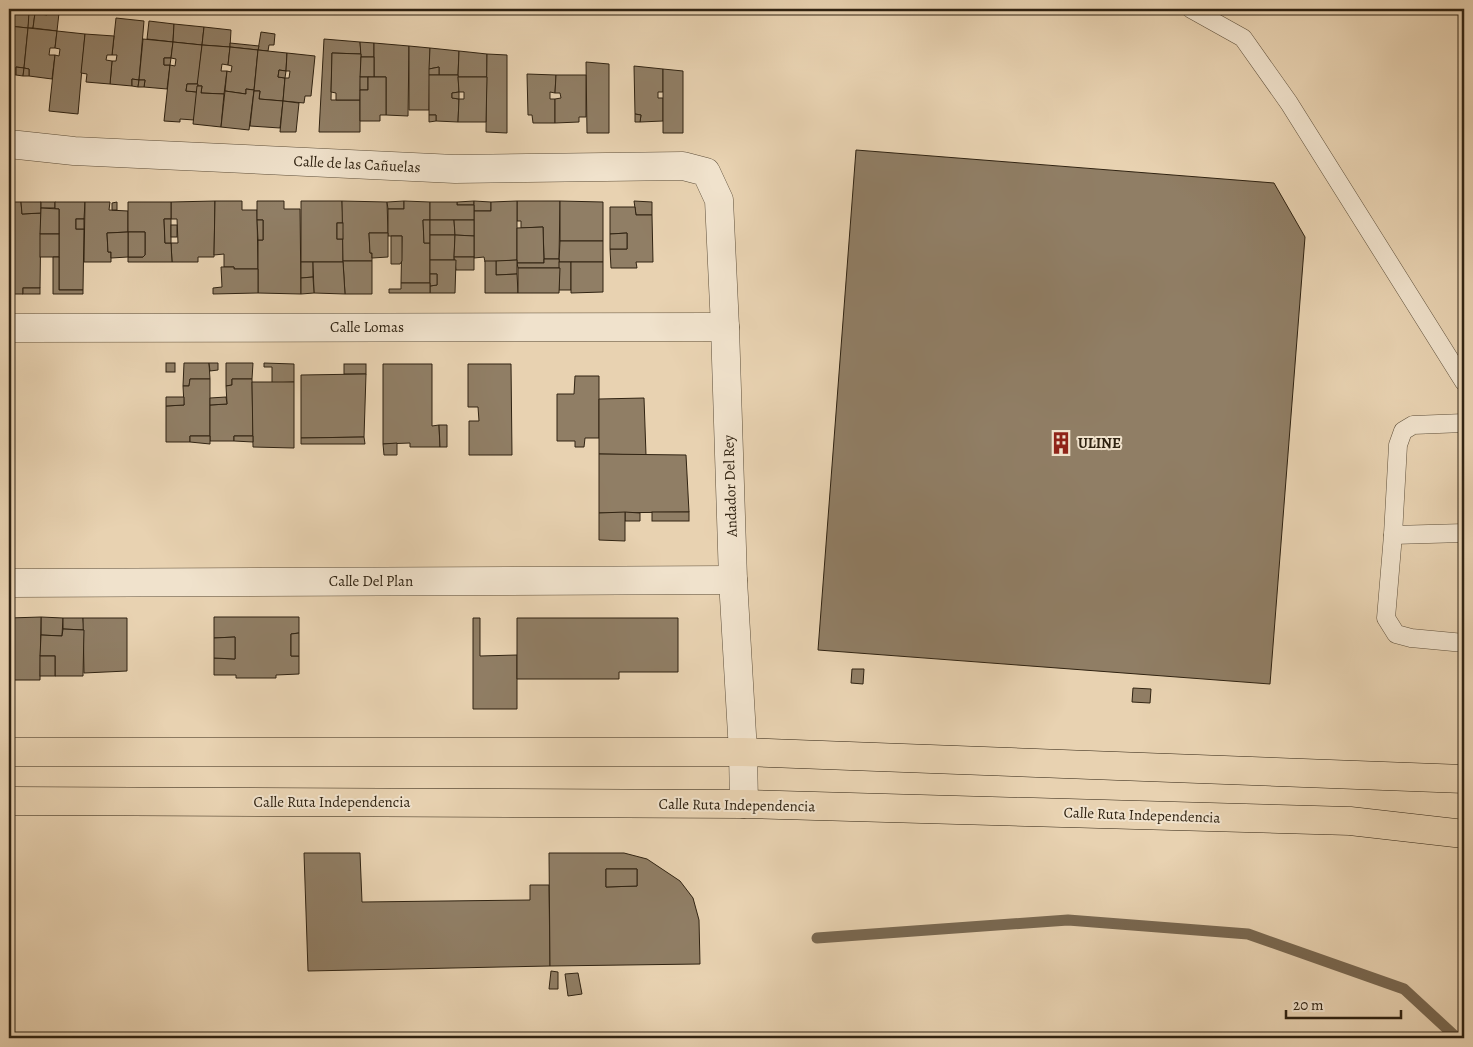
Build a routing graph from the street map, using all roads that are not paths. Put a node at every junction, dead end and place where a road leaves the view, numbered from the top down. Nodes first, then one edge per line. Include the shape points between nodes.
1 (1191, 9) edge
2 (9, 144) edge
3 (706, 172) joint
4 (725, 327) junction
5 (9, 328) edge
6 (1464, 382) edge
7 (1464, 423) edge
8 (1464, 533) edge
9 (1393, 535) junction
10 (733, 580) junction
11 (9, 583) edge
12 (1464, 642) edge
13 (9, 752) edge
14 (743, 752) junction
15 (1464, 779) edge
16 (9, 801) edge
17 (744, 804) junction
18 (1464, 834) edge

1 - 6 lane via 1242,38 1248,46 1289,103
2 - 3 street, Calle de las Cañuelas via 74,151 455,169 683,166
3 - 4 street, Andador Del Rey via 719,200
4 - 5 street, Calle Lomas
4 - 10 street, Andador Del Rey
7 - 9 lane via 1413,425 1403,431 1398,445
8 - 9 lane
9 - 12 lane via 1386,618 1396,634
10 - 11 street, Calle Del Plan
10 - 14 street, Andador Del Rey
13 - 14 main road
14 - 15 main road
14 - 17 street, Andador Del Rey
16 - 17 main road, Calle Ruta Independencia
17 - 18 main road, Calle Ruta Independencia via 1350,822

